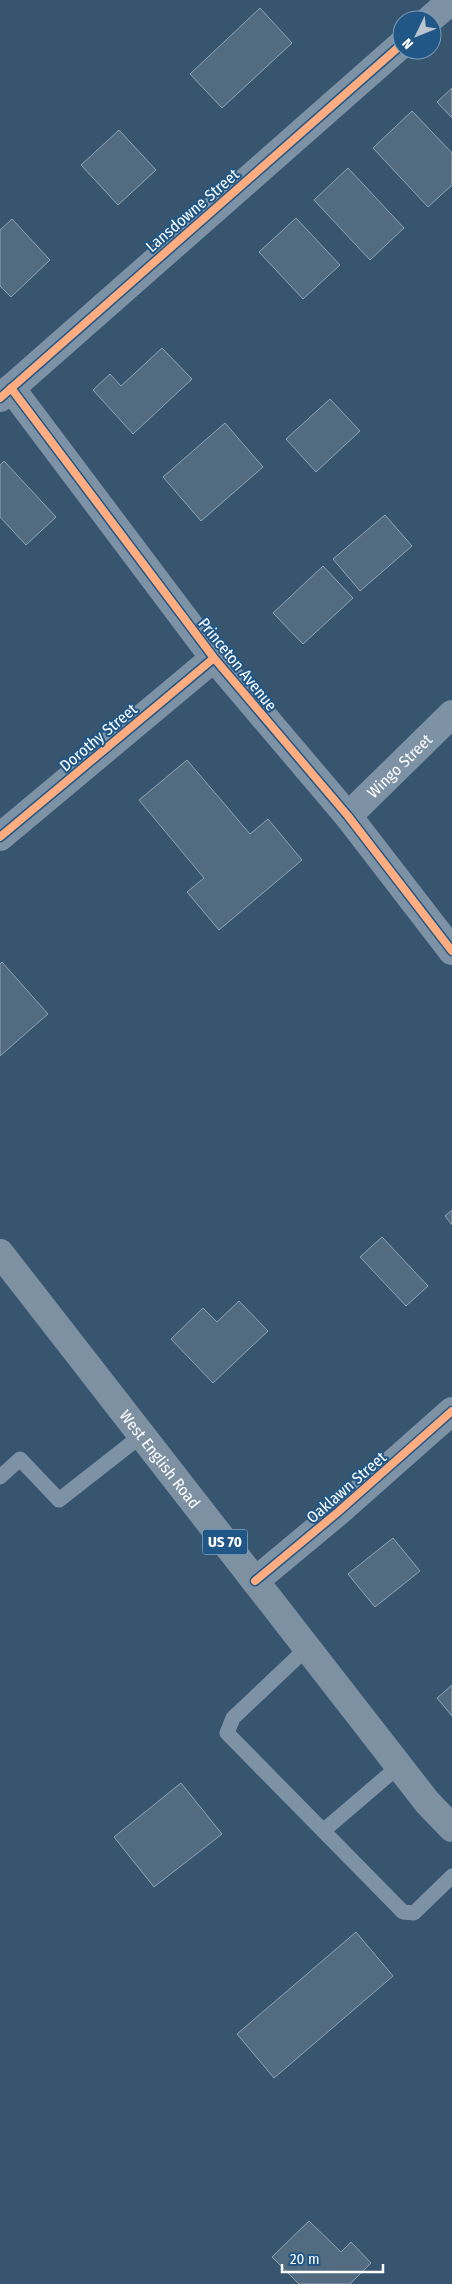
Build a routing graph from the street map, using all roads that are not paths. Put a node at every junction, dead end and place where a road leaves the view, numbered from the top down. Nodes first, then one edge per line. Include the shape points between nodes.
1 (452, 0) edge
2 (440, 10) edge
3 (392, 53) edge
4 (6, 393) edge
5 (214, 658) junction
6 (452, 714) edge
7 (348, 816) junction
8 (2, 831) edge
9 (452, 951) edge
10 (0, 1253) edge
11 (452, 1411) edge
12 (142, 1435) junction
13 (0, 1477) edge
14 (255, 1581) junction
15 (307, 1648) junction
16 (399, 1766) junction
17 (452, 1828) edge
18 (323, 1831) junction
19 (452, 1876) edge

1 - 2 street
3 - 4 street, Lansdowne Street
4 - 5 street, Princeton Avenue
5 - 7 street, Princeton Avenue
5 - 8 street, Dorothy Street
6 - 7 street, Wingo Street
7 - 9 street, Princeton Avenue
10 - 12 main road, West English Road / US 70
11 - 14 street, Oaklawn Street
12 - 13 lane via 59,1500 20,1459
12 - 14 main road, West English Road / US 70
14 - 15 main road, West English Road / US 70
15 - 16 main road, West English Road / US 70
15 - 18 lane via 233,1718 227,1733
16 - 17 main road, West English Road / US 70
16 - 18 lane
18 - 19 lane via 402,1912 414,1913

